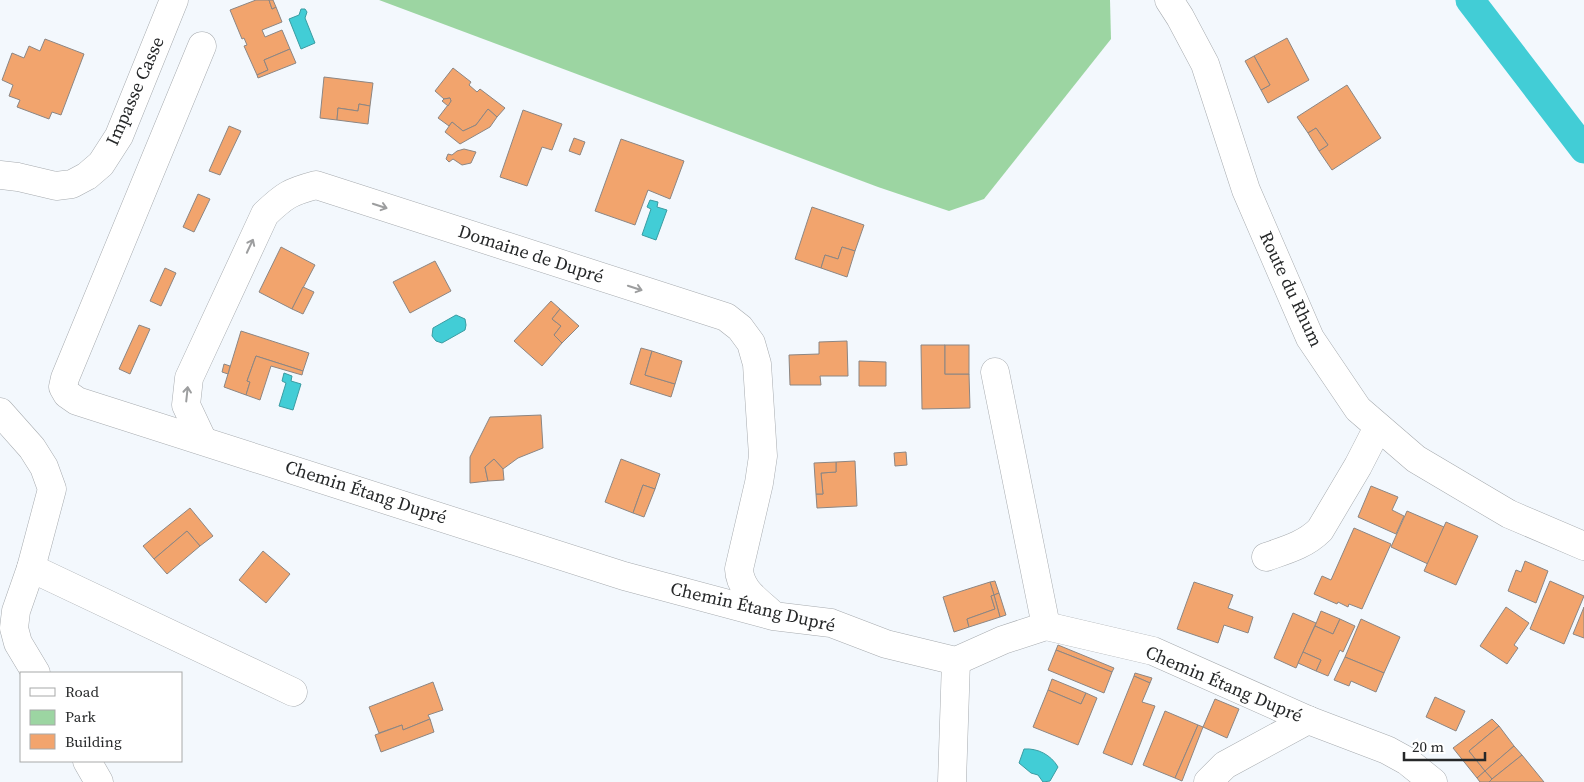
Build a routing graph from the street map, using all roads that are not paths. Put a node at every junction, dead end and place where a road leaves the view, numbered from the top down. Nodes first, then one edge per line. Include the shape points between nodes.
1 (174, 0) edge
2 (1169, 0) edge
3 (202, 46) dead end
4 (0, 175) edge
5 (995, 372) dead end
6 (0, 412) edge
7 (1378, 427) junction
8 (202, 439) junction
9 (1584, 546) edge
10 (1266, 557) dead end
11 (31, 568) junction
12 (773, 616) junction
13 (1046, 626) junction
14 (956, 661) junction
15 (35, 672) edge
16 (293, 692) dead end
17 (1308, 720) junction
18 (88, 762) edge
19 (99, 782) edge
20 (952, 782) edge
21 (1208, 782) edge
22 (1433, 782) edge

1 - 4 street, Impasse Casse via 120,136 101,164 72,184 56,186
2 - 7 street, Route du Rhum via 1204,64 1246,190 1310,338 1358,409
3 - 8 street, Chemin Étang Dupré via 63,387 76,400
5 - 13 street
6 - 11 street via 32,448 52,489
7 - 9 street, Route du Rhum via 1416,459 1509,514
7 - 10 street via 1320,530 1296,547
8 - 12 street, Chemin Étang Dupré via 624,576
8 -> 12 street, Domaine de Dupré via 186,405 188,378 265,214 283,197 316,186 726,317 740,328 751,343 758,364 763,456 738,568 739,580
11 - 15 street via 16,611 14,628 18,643
11 - 16 street
12 - 14 street, Chemin Étang Dupré via 831,623 886,644
13 - 14 street via 1003,640
13 - 17 street, Chemin Étang Dupré via 1154,651
14 - 20 street
17 - 21 street via 1225,765
17 - 22 street, Chemin Étang Dupré via 1387,750
18 - 19 street

